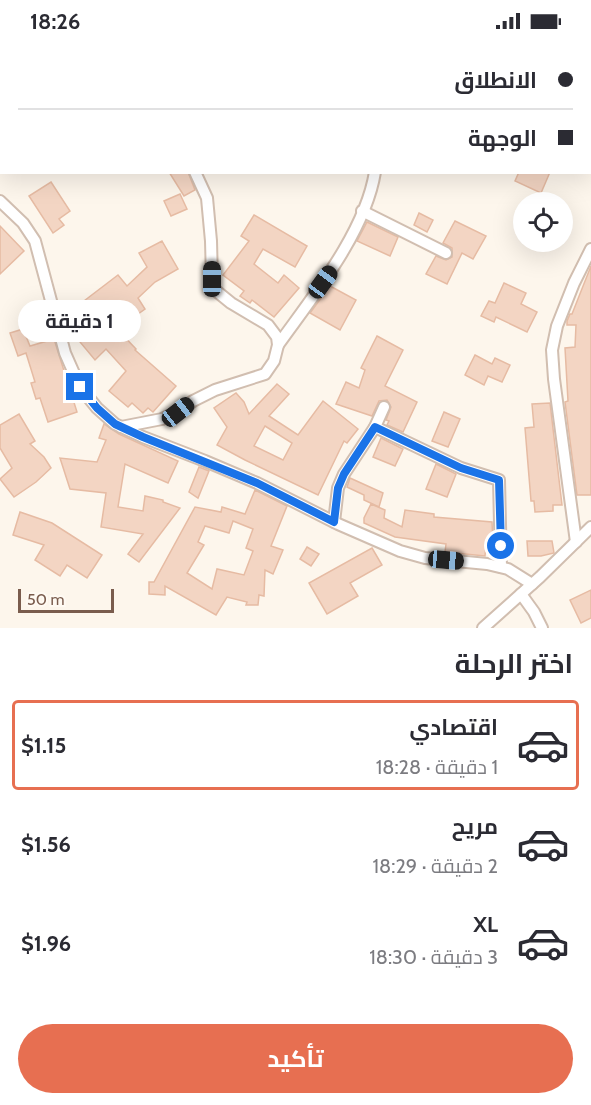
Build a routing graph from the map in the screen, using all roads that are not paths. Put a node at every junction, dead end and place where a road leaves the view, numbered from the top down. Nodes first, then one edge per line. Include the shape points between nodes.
1 (196, 174) edge
2 (375, 174) edge
3 (0, 201) edge
4 (362, 211) junction
5 (591, 249) edge
6 (446, 253) dead end
7 (278, 345) junction
8 (384, 406) dead end
9 (121, 427) junction
10 (375, 427) junction
11 (334, 522) junction
12 (591, 527) edge
13 (576, 542) junction
14 (501, 567) junction
15 (532, 585) junction
16 (521, 594) junction
17 (483, 628) edge
18 (542, 628) edge

1 - 7 street via 207,198 215,290 268,325
2 - 4 street
3 - 9 street via 35,241 65,354 80,387 97,408
4 - 6 street
4 - 7 street via 335,266
5 - 13 street via 557,326 552,350
7 - 9 street via 265,374 215,390 162,419
8 - 10 street
9 - 11 street via 257,483
10 - 11 street via 344,474 338,488
10 - 14 street via 461,468 499,480
11 - 14 street via 425,558
12 - 13 street
13 - 15 street
14 - 15 street
15 - 16 street
16 - 17 street
16 - 18 street

